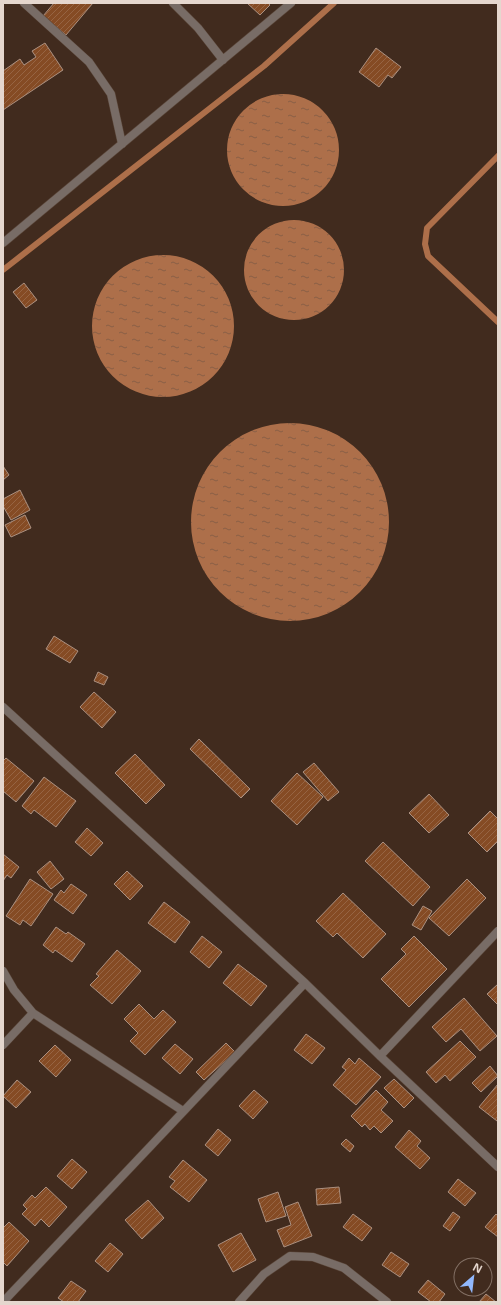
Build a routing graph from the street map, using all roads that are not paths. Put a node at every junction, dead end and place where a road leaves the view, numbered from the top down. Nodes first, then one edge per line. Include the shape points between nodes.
1 (24, 3) edge
2 (173, 3) edge
3 (291, 3) edge
4 (223, 60) junction
5 (122, 144) junction
6 (3, 243) edge
7 (3, 707) edge
8 (498, 931) edge
9 (3, 971) edge
10 (305, 983) junction
11 (33, 1013) junction
12 (3, 1045) edge
13 (380, 1056) junction
14 (183, 1111) junction
15 (498, 1167) edge
16 (3, 1302) edge
17 (239, 1302) edge
18 (388, 1302) edge

1 - 5 street via 89,62 111,94
2 - 4 street via 198,28
3 - 4 street
4 - 5 street
5 - 6 street
7 - 10 street
8 - 13 street
9 - 11 street via 14,990
10 - 13 street
10 - 14 street
11 - 12 street
11 - 14 street
13 - 15 street
14 - 16 street
17 - 18 street via 264,1274 290,1256 313,1257 344,1268

